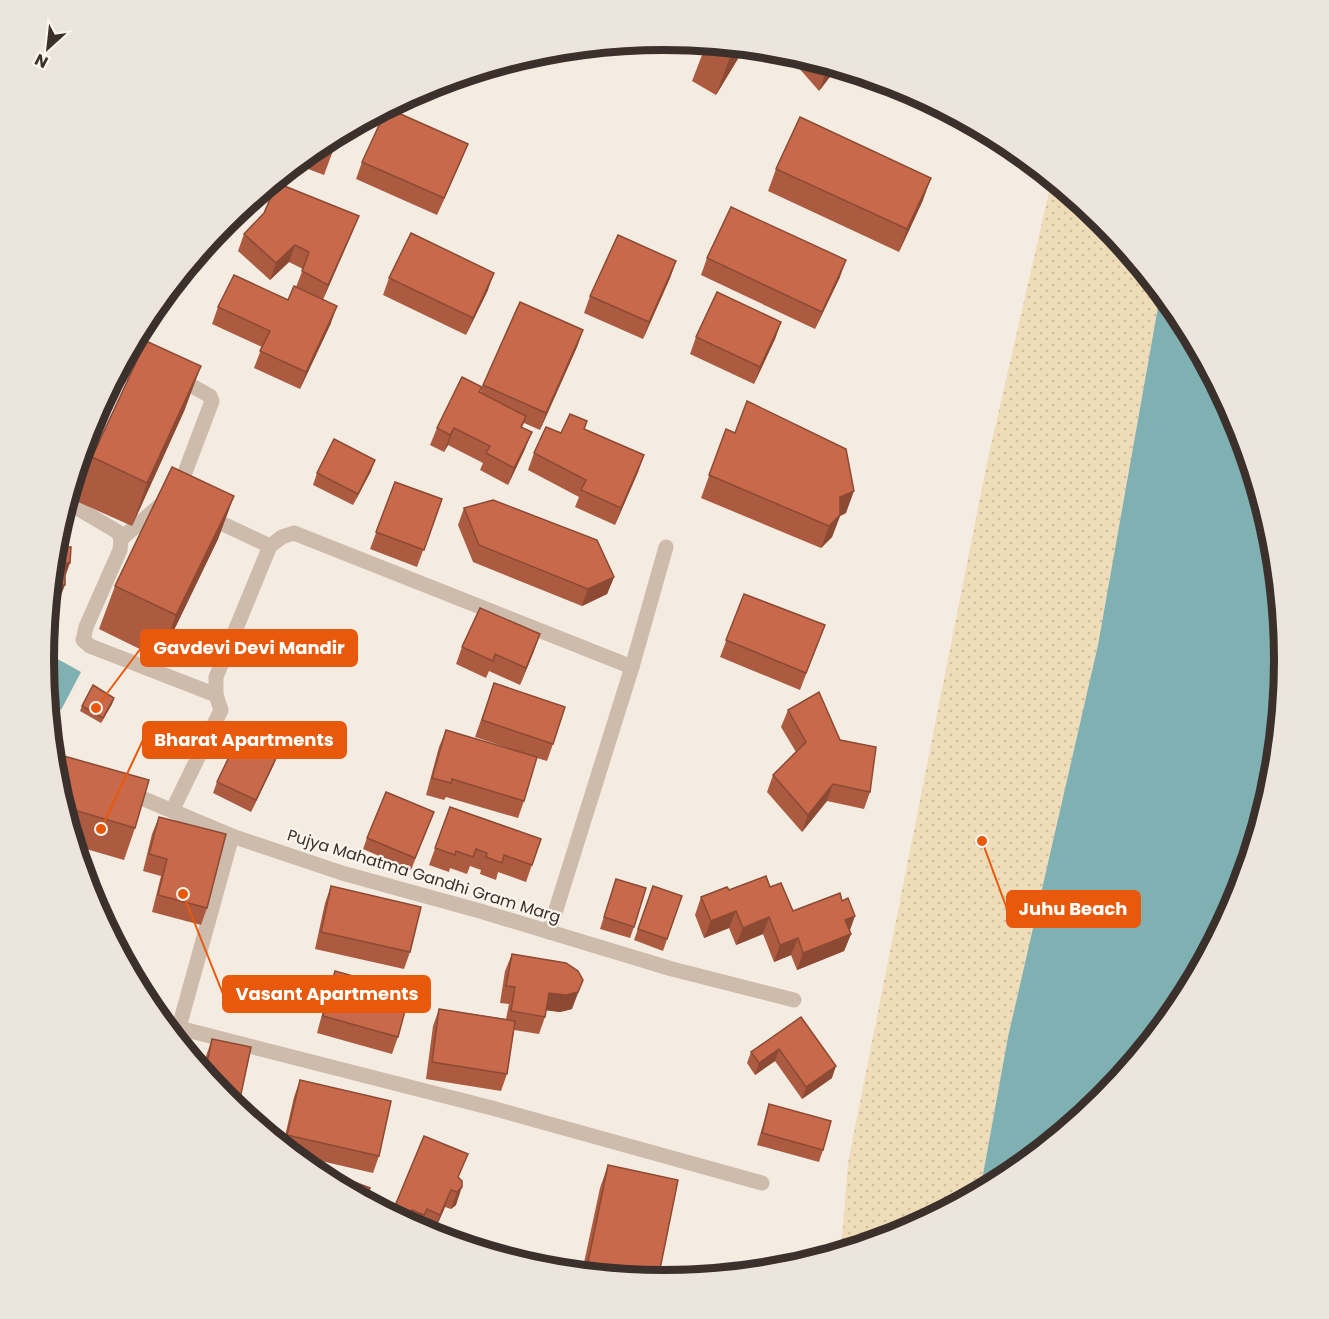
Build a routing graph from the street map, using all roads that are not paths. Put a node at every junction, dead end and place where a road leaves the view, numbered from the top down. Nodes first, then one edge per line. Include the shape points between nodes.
1 (128, 370) edge
2 (177, 490) junction
3 (74, 506) edge
4 (121, 539) junction
5 (270, 546) junction
6 (666, 547) dead end
7 (632, 667) junction
8 (216, 695) junction
9 (64, 764) edge
10 (172, 811) junction
11 (232, 836) junction
12 (549, 932) junction
13 (794, 1000) dead end
14 (179, 1029) edge
15 (184, 1034) edge
16 (762, 1183) dead end

1 - 2 street via 142,362 149,364 210,396 211,406
2 - 4 street
2 - 5 street via 191,508
3 - 4 street via 118,532
4 - 8 street via 84,640 90,646
5 - 7 street via 294,533
5 - 8 street via 216,677
6 - 7 street
7 - 12 street
8 - 10 street via 221,710
9 - 10 street, Pujya Mahatma Gandhi Gram Marg
10 - 11 street, Pujya Mahatma Gandhi Gram Marg
11 - 12 street, Pujya Mahatma Gandhi Gram Marg via 342,873
11 - 14 street
12 - 13 street, Pujya Mahatma Gandhi Gram Marg
15 - 16 street via 492,1108

